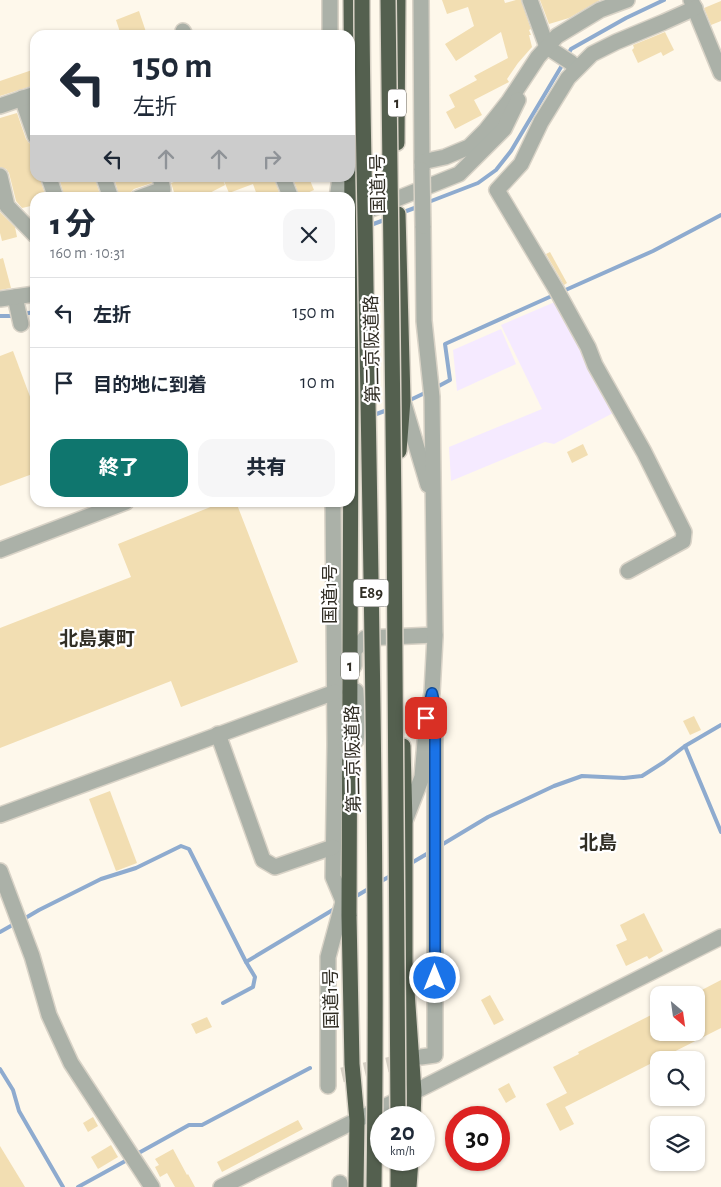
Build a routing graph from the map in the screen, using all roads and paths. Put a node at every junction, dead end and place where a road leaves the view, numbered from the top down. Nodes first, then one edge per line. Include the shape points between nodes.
1 (330, 0) edge
2 (388, 0) edge
3 (398, 0) edge
4 (421, 0) edge
5 (530, 0) edge
6 (628, 0) edge
7 (353, 2) edge
8 (693, 4) edge
9 (330, 30) edge
10 (353, 30) edge
11 (354, 30) edge
12 (546, 52) junction
13 (355, 60) edge
14 (574, 65) junction
15 (721, 74) edge
16 (29, 96) edge
17 (0, 106) edge
18 (422, 166) junction
19 (0, 176) edge
20 (161, 182) edge
21 (155, 192) edge
22 (397, 202) junction
23 (355, 218) edge
24 (30, 230) edge
25 (30, 295) edge
26 (8, 298) edge
27 (21, 324) dead end
28 (403, 400) junction
29 (433, 502) junction
30 (113, 507) edge
31 (333, 507) edge
32 (348, 507) edge
33 (0, 550) edge
34 (628, 571) dead end
35 (435, 635) junction
36 (399, 637) junction
37 (335, 692) junction
38 (432, 693) junction
39 (218, 734) junction
40 (342, 744) junction
41 (0, 815) edge
42 (405, 822) junction
43 (333, 847) junction
44 (0, 871) edge
45 (348, 905) junction
46 (721, 937) edge
47 (421, 1057) tunnel mouth
48 (333, 1079) dead end
49 (414, 1092) junction
50 (398, 1106) edge
51 (413, 1106) edge
52 (358, 1120) junction
53 (398, 1171) edge
54 (410, 1171) edge
55 (152, 1187) edge
56 (221, 1187) edge
57 (356, 1187) edge
58 (374, 1187) edge
59 (398, 1187) edge
60 (409, 1187) edge

1 - 9 street
2 - 50 highway, 第二京阪道路 / E89, bridge
3 - 22 highway, 国道1号 / 1
4 - 18 street
5 - 12 street
6 - 12 street via 600,10 557,36
7 - 10 highway, 国道1号 / 1
7 - 11 highway, 第二京阪道路 / E89, bridge
8 - 14 street via 664,22 616,42
8 - 15 street
12 - 14 street
12 - 18 street via 486,130 469,146
12 - 22 street via 504,129 459,174
13 - 58 highway, 第二京阪道路 / E89, bridge via 370,496
14 - 34 street via 521,164 497,190 588,346 684,532 683,541
16 - 17 street
18 - 29 street, bridge via 424,321 431,387
19 - 24 street via 7,206
20 - 21 street via 164,189
22 - 23 street
22 - 28 highway, 国道1号 / 1
25 - 26 street
26 - 27 street
28 - 29 street
28 - 36 highway, 国道1号 / 1 via 396,507
29 - 35 street
30 - 33 street
31 - 37 street
32 - 40 highway, 国道1号 / 1
35 - 36 street
35 - 38 street
36 - 40 street via 365,638 354,651 356,740
36 - 42 highway, 国道1号 / 1
37 - 39 street
37 - 40 street
38 - 42 street via 426,718 422,777
38 - 47 street via 435,728 435,1055
39 - 41 street
39 - 43 street via 263,860 275,867
40 - 43 street
40 - 45 highway, 国道1号 / 1
42 - 49 highway, 国道1号 / 1 via 405,962
43 - 45 street via 333,877
44 - 55 street via 32,956 49,1015 72,1063
45 - 48 street via 328,957
45 - 52 highway, 国道1号 / 1 via 352,1064
46 - 49 street
49 - 51 highway, 国道1号 / 1
49 - 52 street
52 - 56 street
52 - 57 highway, 国道1号 / 1
53 - 59 highway
54 - 60 highway

